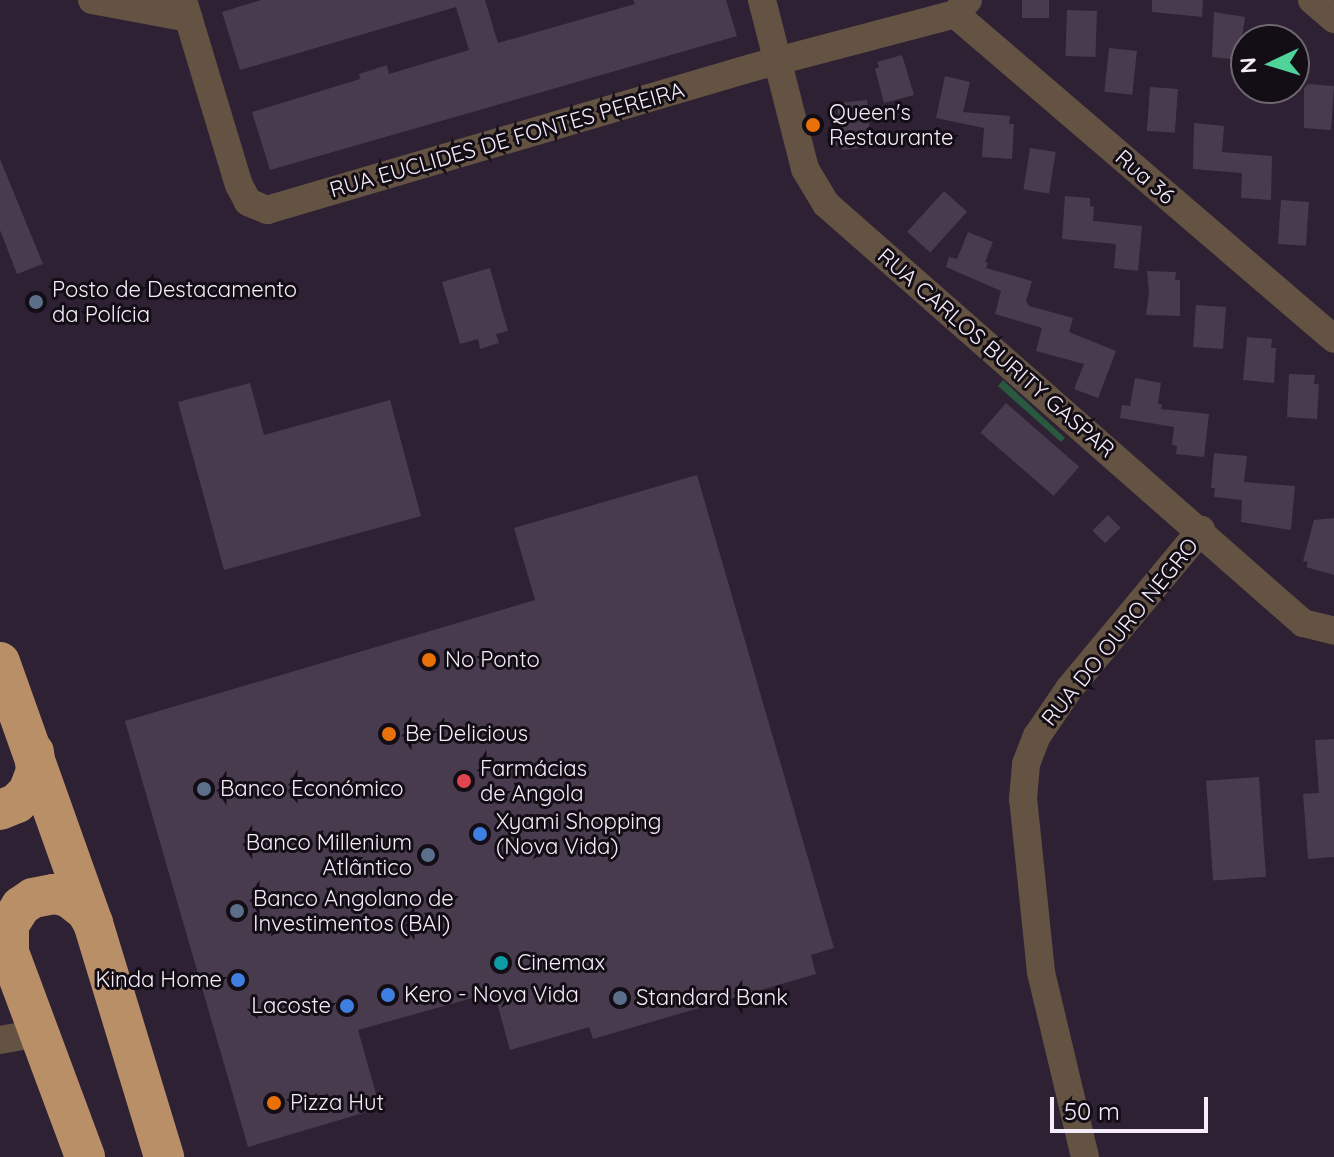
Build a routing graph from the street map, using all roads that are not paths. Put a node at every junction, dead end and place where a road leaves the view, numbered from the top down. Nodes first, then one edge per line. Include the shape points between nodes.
1 (92, 0) edge
2 (762, 0) edge
3 (1312, 0) edge
4 (186, 5) edge
5 (962, 7) edge
6 (1334, 19) edge
7 (778, 61) junction
8 (1334, 339) edge
9 (1201, 530) junction
10 (1334, 631) edge
11 (0, 662) edge
12 (33, 750) junction
13 (0, 810) edge
14 (93, 923) junction
15 (5, 941) edge
16 (39, 1033) junction
17 (0, 1040) edge
18 (85, 1157) edge
19 (164, 1157) edge
20 (1085, 1157) edge

1 - 4 street
2 - 7 street, RUA CARLOS BURITY GASPAR
3 - 6 street
4 - 7 street, RUA EUCLIDES DE FONTES PEREIRA via 239,185 248,202 267,210
5 - 7 street, RUA EUCLIDES DE FONTES PEREIRA
5 - 8 street, Rua 36
7 - 9 street, RUA CARLOS BURITY GASPAR via 805,169 826,204
9 - 10 street, RUA CARLOS BURITY GASPAR via 1303,623
9 - 20 street, RUA DO OURO NEGRO via 1069,689 1037,736 1026,764 1023,799 1041,972
11 - 12 highway
12 - 13 highway via 32,785 17,803
12 - 14 highway
14 - 15 highway via 68,897 33,898 21,906
14 - 19 highway
15 - 16 highway
16 - 17 street
16 - 18 highway

